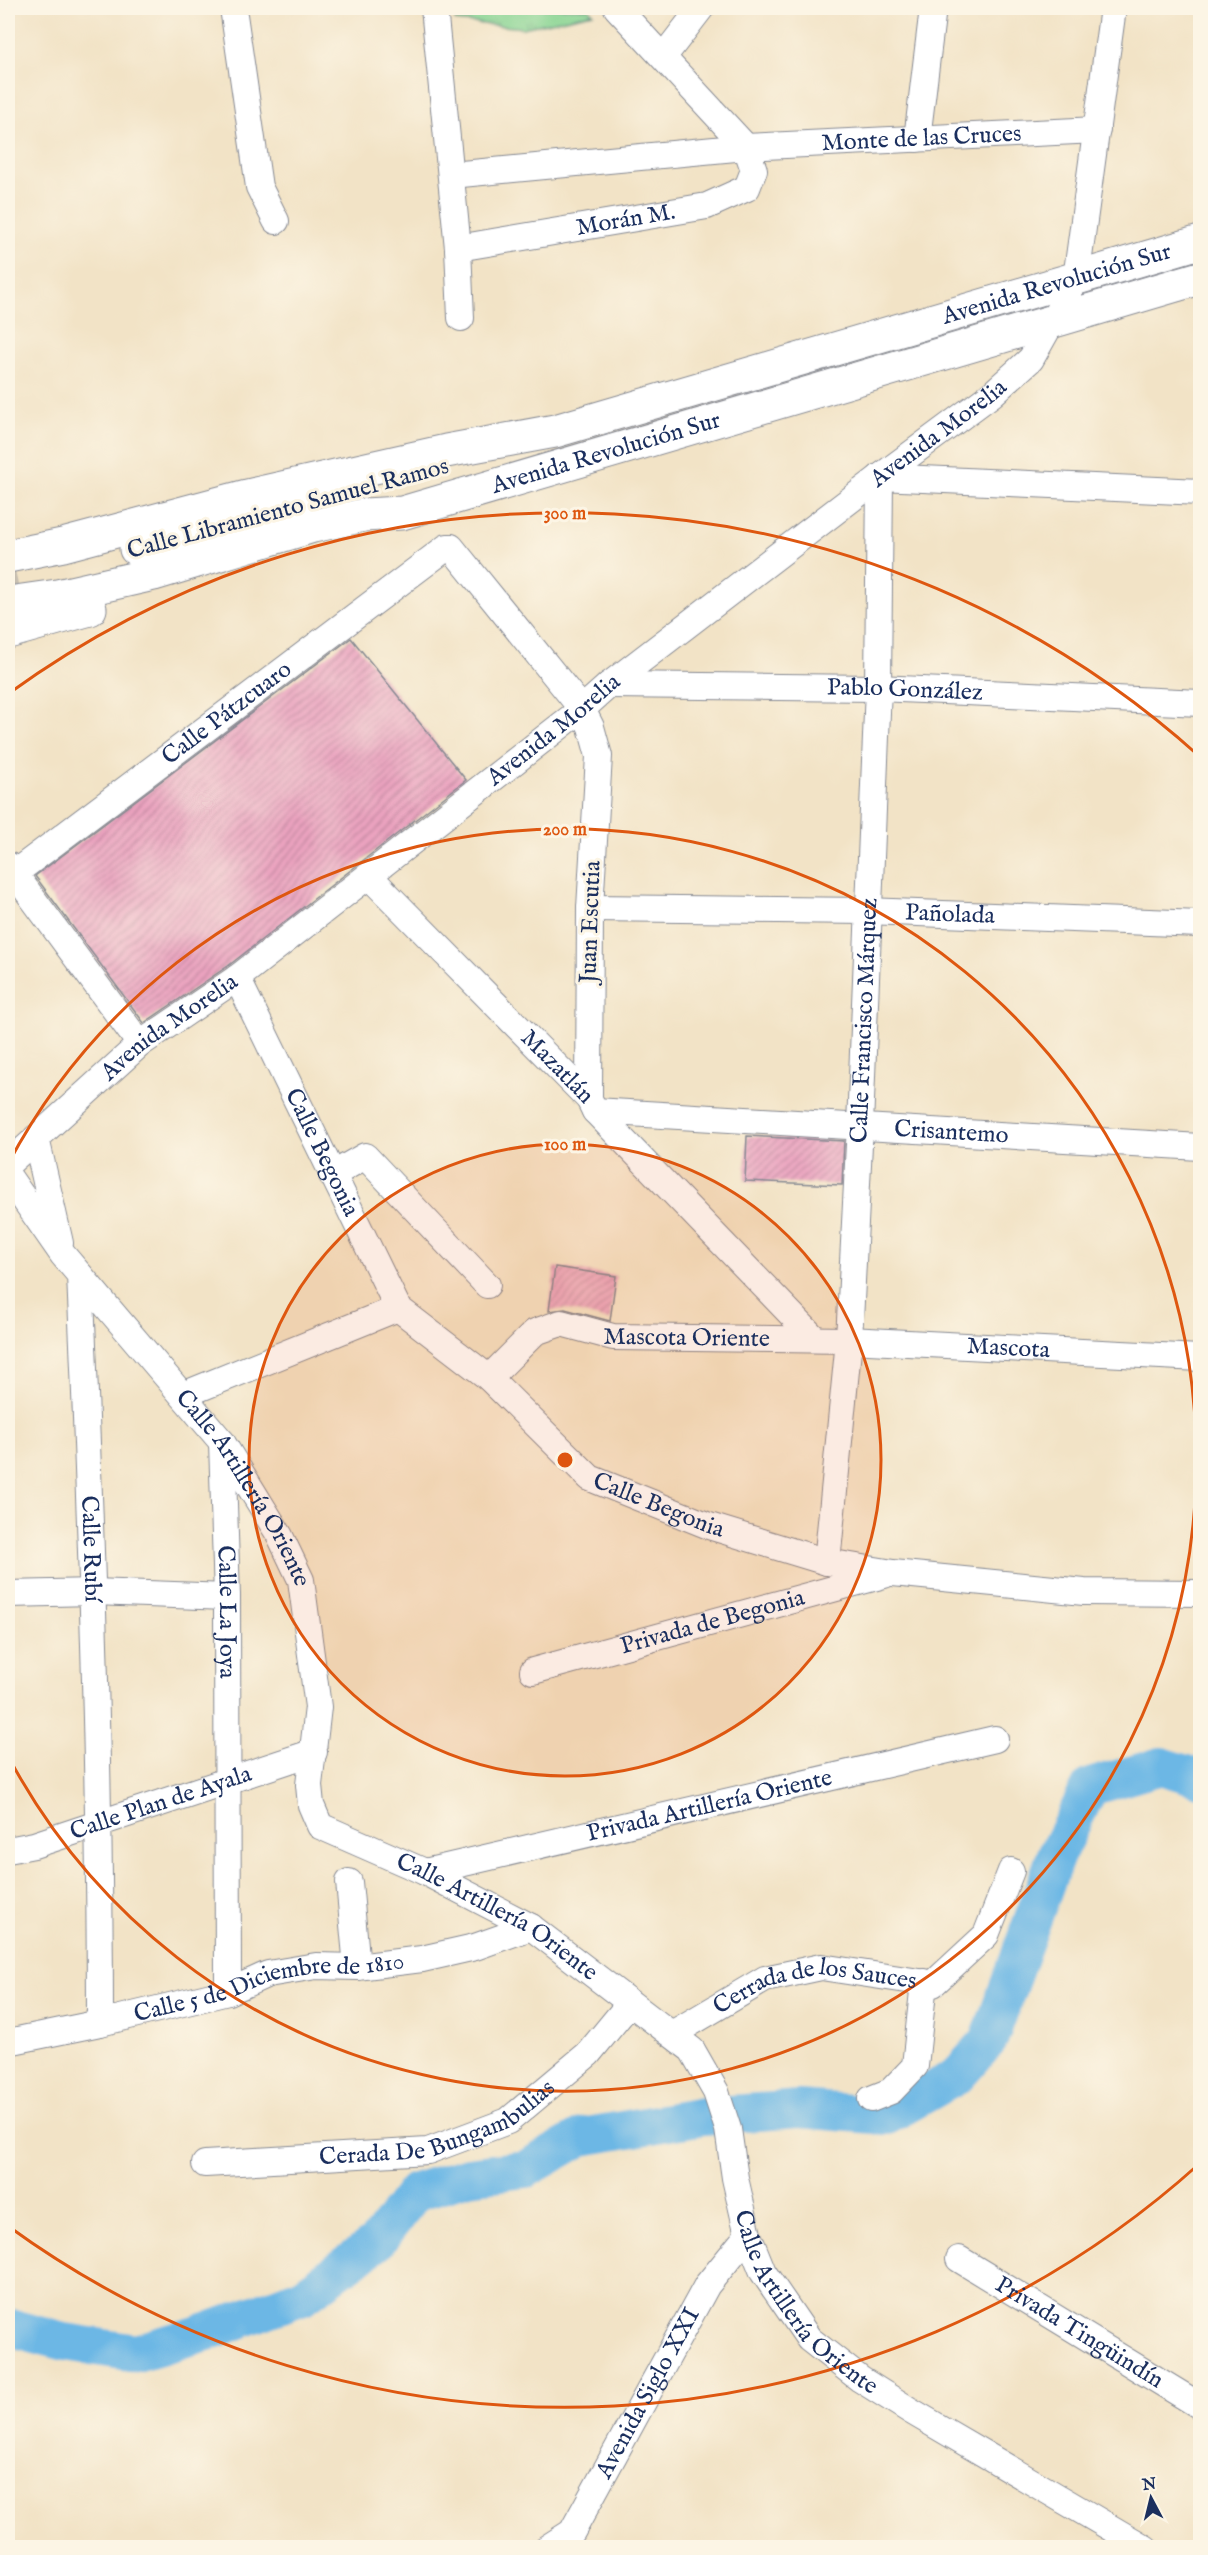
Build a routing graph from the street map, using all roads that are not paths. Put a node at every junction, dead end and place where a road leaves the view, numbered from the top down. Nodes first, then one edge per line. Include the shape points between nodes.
1 (233, 8) edge
2 (434, 8) edge
3 (617, 8) edge
4 (701, 8) edge
5 (933, 8) edge
6 (1113, 8) edge
7 (664, 56) junction
8 (1097, 130) junction
9 (917, 139) junction
10 (746, 147) junction
11 (451, 175) junction
12 (276, 220) dead end
13 (1200, 242) edge
14 (458, 248) junction
15 (1200, 278) edge
16 (1076, 279) junction
17 (461, 318) dead end
18 (1052, 321) junction
19 (880, 477) junction
20 (1200, 492) edge
21 (447, 547) joint
22 (9, 606) edge
23 (609, 685) junction
24 (878, 688) junction
25 (1200, 703) edge
26 (582, 709) junction
27 (10, 872) edge
28 (369, 876) junction
29 (590, 908) junction
30 (867, 911) junction
31 (1200, 924) edge
32 (237, 978) junction
33 (141, 1044) junction
34 (592, 1105) junction
35 (860, 1125) junction
36 (36, 1138) junction
37 (1200, 1147) edge
38 (8, 1164) edge
39 (332, 1175) junction
40 (8, 1176) edge
41 (63, 1255) junction
42 (80, 1275) junction
43 (487, 1285) dead end
44 (398, 1308) junction
45 (815, 1340) junction
46 (849, 1340) junction
47 (1200, 1358) edge
48 (489, 1378) junction
49 (183, 1395) junction
50 (222, 1442) junction
51 (827, 1562) junction
52 (893, 1573) junction
53 (94, 1592) junction
54 (1200, 1593) edge
55 (8, 1594) edge
56 (227, 1597) junction
57 (533, 1671) dead end
58 (995, 1739) dead end
59 (314, 1752) junction
60 (226, 1780) junction
61 (100, 1822) junction
62 (8, 1850) edge
63 (1011, 1871) dead end
64 (425, 1872) junction
65 (349, 1882) dead end
66 (531, 1927) junction
67 (357, 1967) junction
68 (924, 1982) junction
69 (228, 1992) junction
70 (630, 2003) junction
71 (100, 2023) junction
72 (672, 2034) junction
73 (8, 2042) edge
74 (872, 2099) dead end
75 (205, 2164) dead end
76 (748, 2235) junction
77 (958, 2259) dead end
78 (1200, 2406) edge
79 (574, 2540) edge
80 (547, 2547) edge
81 (1145, 2547) edge

1 - 12 street via 259,187
2 - 11 street
3 - 7 street
4 - 7 street
5 - 9 street
6 - 8 street
7 - 10 street
8 - 9 street, Monte de las Cruces
8 - 16 street
9 - 10 street, Monte de las Cruces
10 - 11 street, Monte de las Cruces
10 - 14 street, Morán M. via 754,170 747,188 708,206
11 - 14 street
13 - 16 main road, Avenida Revolución Sur
14 - 17 street
15 - 18 main road, Avenida Revolución Sur
16 - 18 street, Avenida Morelia
16 - 22 main road, Avenida Revolución Sur via 555,431 247,496 63,545
18 - 19 street, Avenida Morelia via 1030,359 1000,387
18 - 22 main road, Avenida Revolución Sur via 402,513 380,531
19 - 20 street
19 - 23 street, Avenida Morelia
19 - 24 street, Calle Francisco Márquez
21 - 26 street, Juan Escutia via 455,550
21 - 27 street, Calle Pátzcuaro
23 - 24 street, Pablo González
23 - 26 street, Avenida Morelia
24 - 25 street, Pablo González
24 - 30 street, Calle Francisco Márquez
26 - 28 street, Avenida Morelia
26 - 29 street, Juan Escutia via 599,756
27 - 33 street
28 - 32 street, Avenida Morelia
28 - 34 street, Mazatlán
29 - 30 street, Pañolada
29 - 34 street, Juan Escutia
30 - 31 street, Pañolada
30 - 35 street, Calle Francisco Márquez
32 - 33 street, Avenida Morelia
32 - 39 street, Calle Begonia
33 - 36 street, Avenida Morelia
34 - 35 street, Crisantemo
34 - 45 street, Mazatlán
35 - 37 street, Crisantemo
35 - 46 street, Calle Francisco Márquez
36 - 38 street, Avenida Morelia
36 - 41 street
39 - 43 street via 365,1156
39 - 44 street, Calle Begonia
40 - 41 street, Calle Artillería Oriente
41 - 42 street, Calle Artillería Oriente
42 - 49 street, Calle Artillería Oriente
42 - 53 street, Calle Rubí
44 - 48 street, Calle Begonia
44 - 49 street
45 - 46 street, Mascota
45 - 48 street, Mascota Oriente via 613,1337 561,1323 535,1332
46 - 47 street, Mascota
46 - 51 street, Calle Francisco Márquez
48 - 51 street, Calle Begonia via 590,1478 709,1526
49 - 50 street, Calle Artillería Oriente
50 - 56 street, Calle La Joya
50 - 59 street, Calle Artillería Oriente via 280,1536 301,1580 318,1707
51 - 52 street, Calle Begonia
52 - 54 street, Calle Begonia via 1084,1592
52 - 57 street, Privada de Begonia
53 - 55 street
53 - 56 street
53 - 61 street, Calle Rubí
56 - 60 street, Calle La Joya
58 - 64 street, Privada Artillería Oriente
59 - 60 street, Calle Plan de Ayala
59 - 64 street, Calle Artillería Oriente via 309,1785 311,1805 320,1826
60 - 61 street, Calle Plan de Ayala
60 - 69 street, Calle La Joya
61 - 62 street, Calle Plan de Ayala
61 - 71 street, Calle Rubí
63 - 68 street, Cerrada de los Sauces via 986,1935 933,1983
64 - 66 street, Calle Artillería Oriente
65 - 67 street
66 - 67 street, Calle 5 de Diciembre de 1810 via 475,1947
66 - 70 street, Calle Artillería Oriente
67 - 69 street, Calle 5 de Diciembre de 1810 via 316,1966 268,1974
68 - 72 street, Cerrada de los Sauces via 821,1967 765,1979
68 - 74 street via 915,2066 891,2091
69 - 71 street, Calle 5 de Diciembre de 1810
70 - 72 street, Calle Artillería Oriente
70 - 75 street, Cerada De Bungambulias via 588,2054 508,2121 438,2148
71 - 73 street, Calle 5 de Diciembre de 1810
72 - 76 street, Calle Artillería Oriente via 692,2050 716,2092 728,2129
76 - 79 street, Avenida Siglo XXI via 707,2285
76 - 81 street, Calle Artillería Oriente via 762,2272 808,2339 911,2411
77 - 78 street, Privada Tingüindín
79 - 80 street, Avenida Siglo XXI

